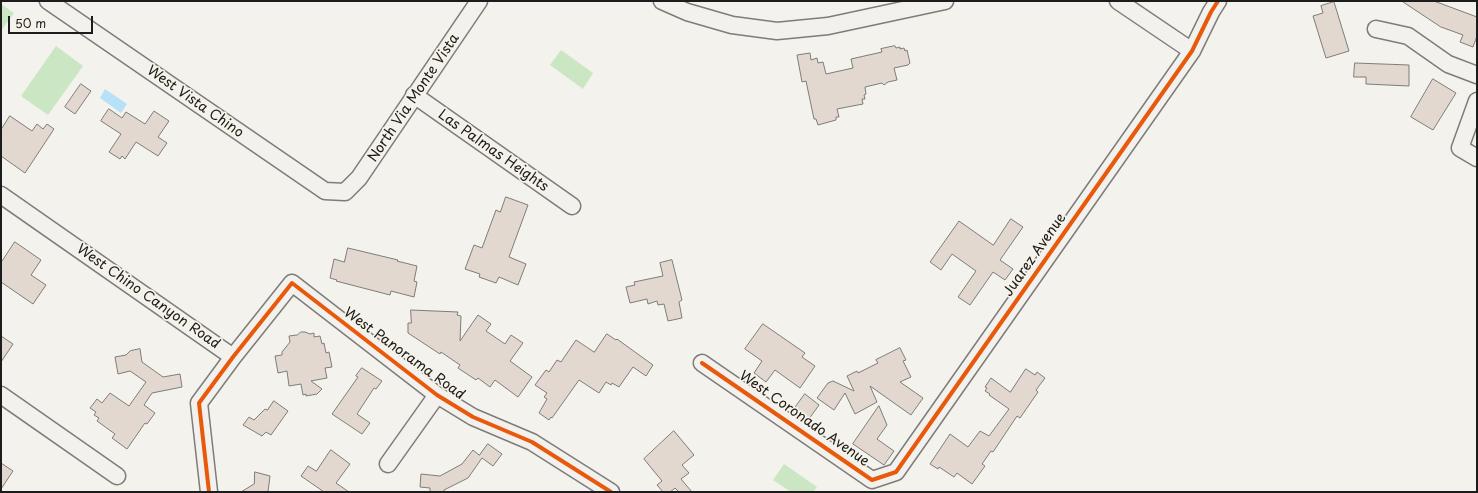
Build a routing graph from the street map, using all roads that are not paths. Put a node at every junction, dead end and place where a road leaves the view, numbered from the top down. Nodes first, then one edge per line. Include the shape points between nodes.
1 (48, 1) edge
2 (479, 1) edge
3 (662, 1) edge
4 (945, 1) edge
5 (1118, 1) edge
6 (1218, 1) edge
7 (1376, 29) dead end
8 (1192, 51) junction
9 (1477, 74) edge
10 (414, 96) junction
11 (1477, 101) edge
12 (1477, 158) edge
13 (345, 192) joint
14 (1, 195) edge
15 (572, 206) dead end
16 (233, 356) junction
17 (702, 363) dead end
18 (1, 395) edge
19 (436, 395) junction
20 (388, 464) dead end
21 (896, 472) joint
22 (117, 476) dead end
23 (601, 490) edge
24 (209, 492) edge

1 - 13 street, West Vista Chino via 325,191
2 - 10 street, North Via Monte Vista
3 - 4 street via 687,12 732,25 777,31 828,26
5 - 8 street
6 - 8 street, Juarez Avenue
7 - 9 street via 1408,36 1448,64
8 - 21 street, Juarez Avenue
10 - 13 street, North Via Monte Vista via 360,178
10 - 15 street, Las Palmas Heights
11 - 12 street via 1460,148
14 - 16 street, West Chino Canyon Road
16 - 19 street, West Panorama Road via 292,283
16 - 24 street, West Chino Canyon Road via 199,403
17 - 21 street, West Coronado Avenue via 872,480
18 - 22 street
19 - 20 street
19 - 23 street, West Panorama Road via 473,417 532,442

